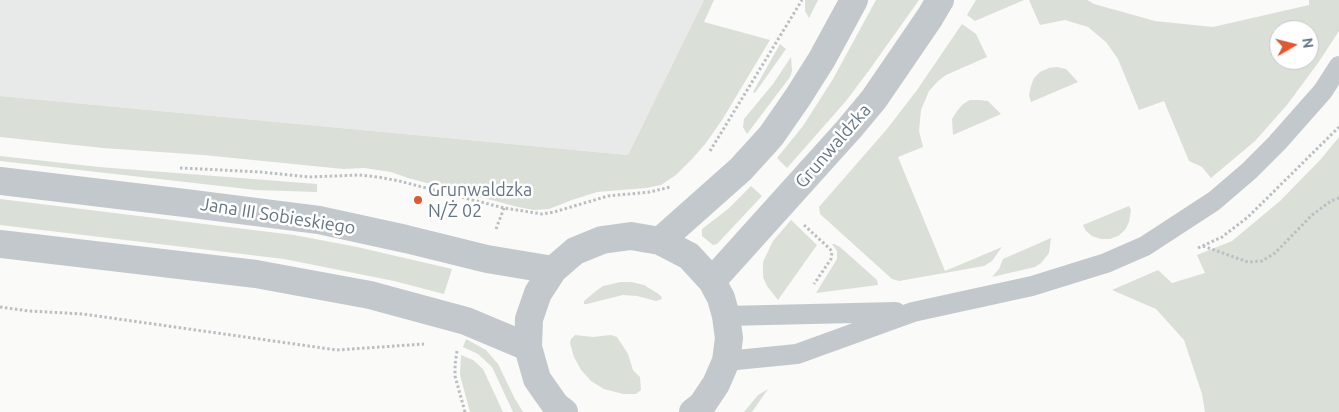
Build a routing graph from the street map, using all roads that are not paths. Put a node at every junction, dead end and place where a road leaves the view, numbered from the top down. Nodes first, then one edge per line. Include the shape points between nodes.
1 (854, 0) edge
2 (940, 0) edge
3 (1339, 66) edge
4 (0, 182) edge
5 (660, 241) junction
6 (0, 244) edge
7 (553, 270) junction
8 (712, 281) junction
9 (913, 312) junction
10 (726, 316) junction
11 (528, 347) junction
12 (726, 361) junction
13 (564, 412) edge
14 (693, 412) edge

1 - 5 street via 822,59 771,136 741,169
2 - 8 street, Grunwaldzka via 868,106
3 - 9 lane via 1323,91 1249,171 1214,200 1145,246 1106,263 1032,286
4 - 7 street, Jana III Sobieskiego via 319,220 486,259
5 - 7 street via 631,236 602,240 575,251
5 - 8 street via 689,256
6 - 11 street via 256,274 370,295 466,321
7 - 11 street via 538,293 529,319
8 - 10 street
9 - 10 lane
9 - 12 lane via 797,354
10 - 12 street via 729,338
11 - 13 street via 537,379
12 - 14 street via 716,384 702,405

